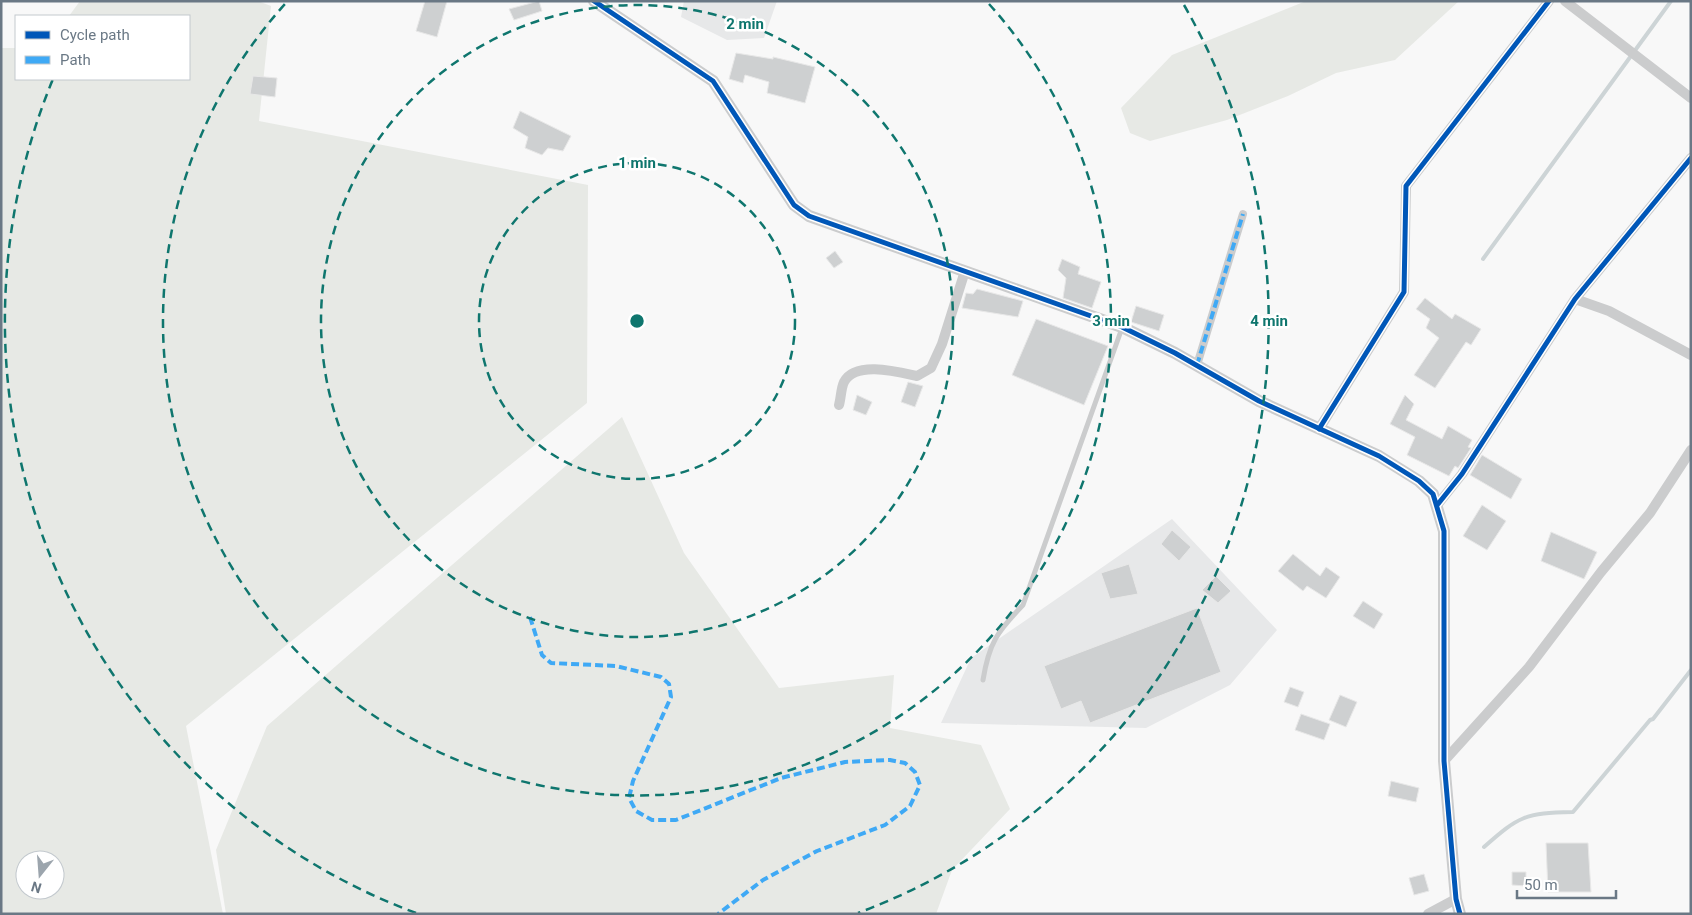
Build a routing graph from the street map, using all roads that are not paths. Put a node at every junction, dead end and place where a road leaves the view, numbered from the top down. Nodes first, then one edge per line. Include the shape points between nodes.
1 (594, 1) edge
2 (1549, 1) edge
3 (1565, 1) edge
4 (1691, 98) edge
5 (1691, 158) edge
6 (1243, 214) dead end
7 (965, 272) junction
8 (1574, 299) junction
9 (1122, 327) junction
10 (1691, 355) edge
11 (1197, 365) junction
12 (839, 405) dead end
13 (1319, 429) junction
14 (1691, 450) edge
15 (1438, 504) junction
16 (983, 680) dead end
17 (1444, 761) junction
18 (1456, 899) junction
19 (1428, 914) edge
20 (1460, 914) edge

1 - 7 street via 713,81 794,205 809,216
2 - 13 street via 1406,186 1404,292
3 - 4 street
5 - 8 street
6 - 11 street
7 - 9 street
7 - 12 street via 931,368 917,376 884,369 855,371 844,382
8 - 10 street via 1609,311
8 - 15 street via 1462,474
9 - 11 street
9 - 16 lane via 1023,605 997,636 988,653
11 - 13 street via 1258,401
13 - 15 street via 1379,456 1419,481 1433,494
14 - 17 street via 1650,513 1529,667
15 - 17 street via 1444,531
17 - 18 street
18 - 19 street
18 - 20 street

